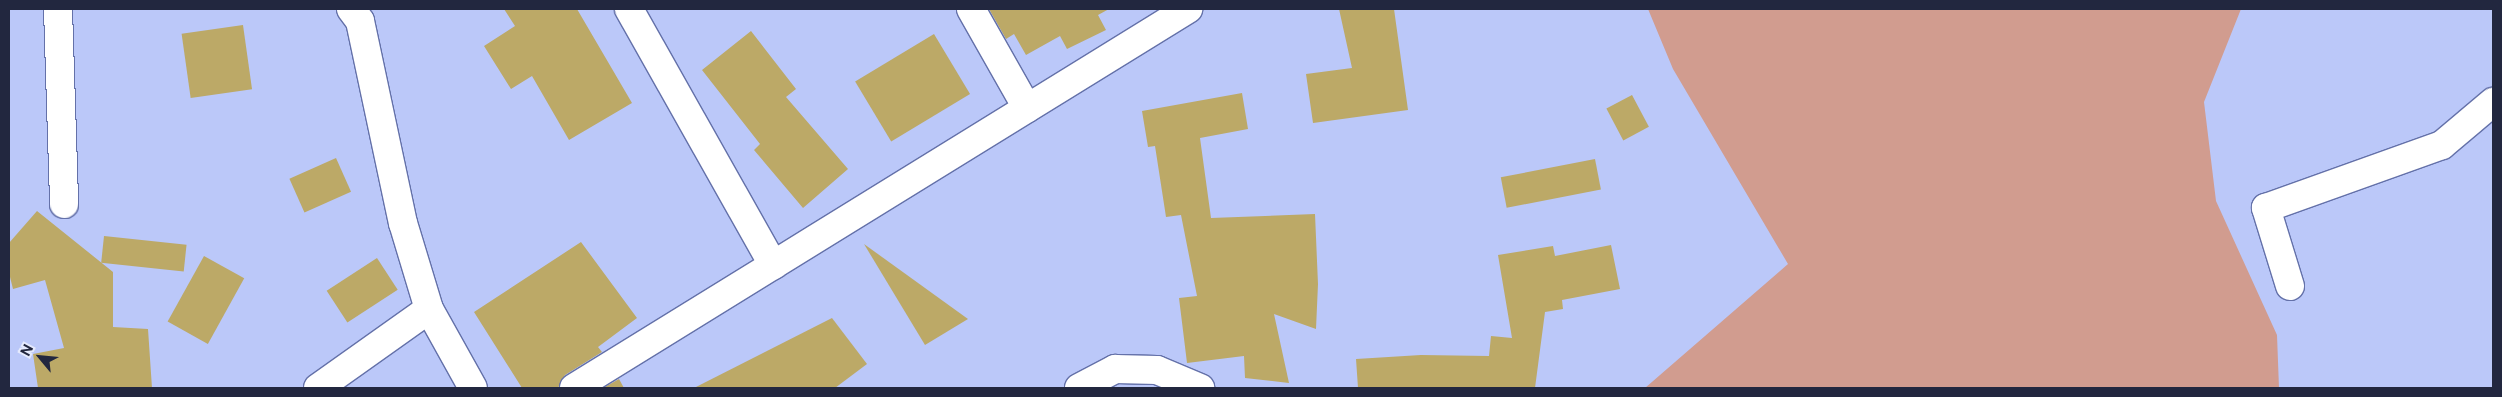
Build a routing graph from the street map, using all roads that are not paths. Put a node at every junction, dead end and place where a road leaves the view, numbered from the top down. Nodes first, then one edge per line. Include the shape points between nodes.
1 (58, 9) edge
2 (351, 9) edge
3 (630, 9) edge
4 (972, 9) edge
5 (1188, 9) edge
6 (2493, 102) edge
7 (1027, 108) junction
8 (64, 204) dead end
9 (774, 265) junction
10 (2290, 286) dead end
11 (429, 309) junction
12 (318, 388) edge
13 (473, 388) edge
14 (574, 388) edge
15 (1078, 388) edge
16 (1200, 388) edge

1 - 8 street
2 - 11 street via 360,21 402,223
3 - 9 street
4 - 7 street
5 - 7 street
6 - 10 street via 2442,145 2266,208
7 - 9 street
9 - 14 street
11 - 12 street
11 - 13 street
15 - 16 street via 1115,368 1157,370

